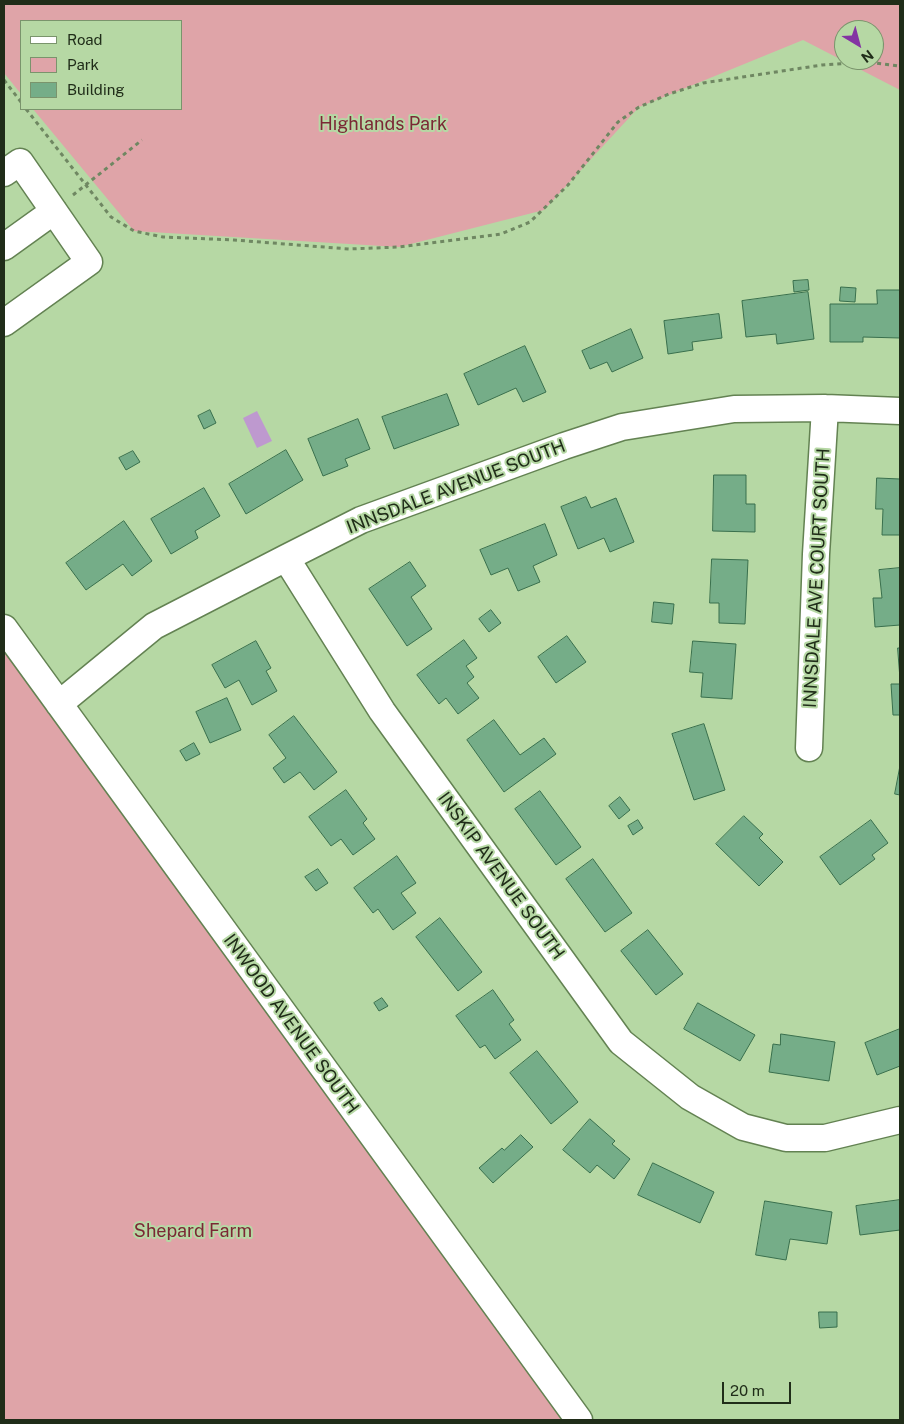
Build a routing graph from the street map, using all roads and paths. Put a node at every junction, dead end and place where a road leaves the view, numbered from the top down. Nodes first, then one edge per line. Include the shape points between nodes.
1 (900, 66) edge
2 (4, 80) edge
3 (20, 101) edge
4 (27, 110) edge
5 (142, 140) dead end
6 (4, 173) edge
7 (86, 184) junction
8 (54, 211) junction
9 (4, 247) edge
10 (4, 323) edge
11 (825, 408) junction
12 (900, 411) edge
13 (286, 558) junction
14 (4, 628) edge
15 (59, 704) junction
16 (809, 748) dead end
17 (900, 1120) edge
18 (579, 1420) edge

1 - 7 path via 866,62 822,65 703,83 669,94 639,107 618,122 544,210 530,222 501,234 349,250 163,237 134,231 111,217
2 - 3 path
4 - 7 path
5 - 7 path
6 - 8 street via 20,162
7 - 8 path
8 - 9 street
8 - 10 street via 90,262
11 - 12 street, INNSDALE AVENUE SOUTH
11 - 13 street, INNSDALE AVENUE SOUTH via 734,409 622,427 361,520
11 - 16 street, INNSDALE AVE COURT SOUTH
13 - 15 street, INNSDALE AVENUE SOUTH via 154,626
13 - 17 street, INSKIP AVENUE SOUTH via 382,710 621,1042 690,1097 743,1127 786,1138 825,1138
14 - 15 street, INWOOD AVENUE SOUTH
15 - 18 street, INWOOD AVENUE SOUTH

